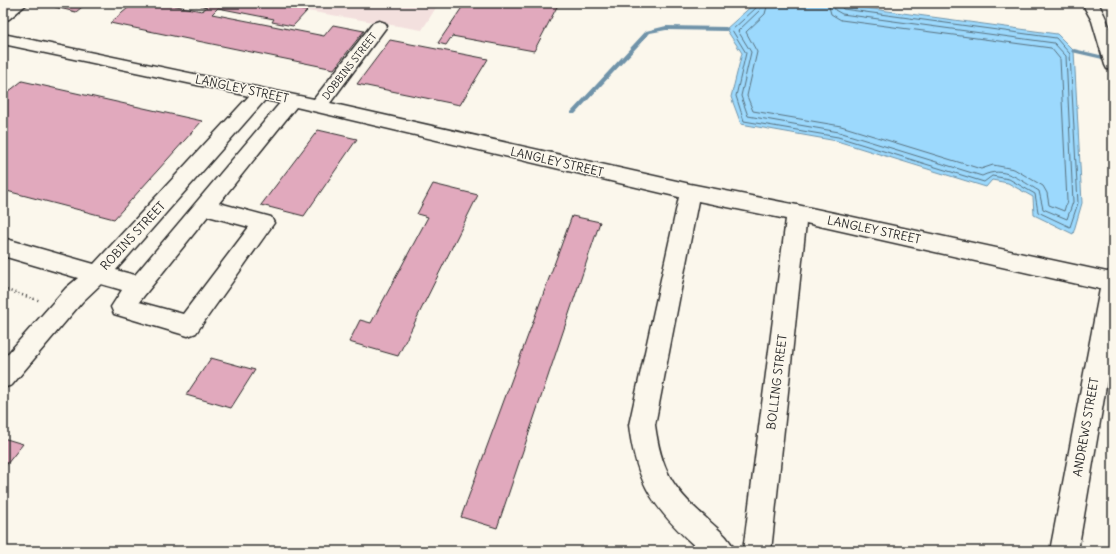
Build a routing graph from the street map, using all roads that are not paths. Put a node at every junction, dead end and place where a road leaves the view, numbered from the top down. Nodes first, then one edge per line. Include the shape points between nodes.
1 (20, 3) edge
2 (1090, 3) edge
3 (3, 16) edge
4 (1106, 17) edge
5 (379, 26) dead end
6 (3, 40) edge
7 (1113, 65) edge
8 (261, 93) junction
9 (292, 100) junction
10 (318, 106) junction
11 (690, 192) junction
12 (204, 207) junction
13 (797, 213) junction
14 (3, 247) edge
15 (97, 275) junction
16 (1112, 281) edge
17 (139, 286) junction
18 (3, 377) edge
19 (721, 551) edge
20 (757, 551) edge
21 (1064, 551) edge

1 - 3 street
2 - 4 street
4 - 7 street
5 - 10 street, DOBBINS STREET
6 - 8 street, LANGLEY STREET
8 - 9 street, LANGLEY STREET
8 - 15 street, ROBINS STREET
9 - 10 street, LANGLEY STREET
9 - 12 street
10 - 11 street, LANGLEY STREET
11 - 13 street, LANGLEY STREET
11 - 19 street via 642,425 643,440 649,468 673,508
12 - 17 street
12 - 17 street via 264,223 188,326 122,307
13 - 16 street, LANGLEY STREET
13 - 20 street, BOLLING STREET
14 - 15 street
15 - 17 street
15 - 18 street, ROBINS STREET via 63,308
16 - 21 street, ANDREWS STREET

